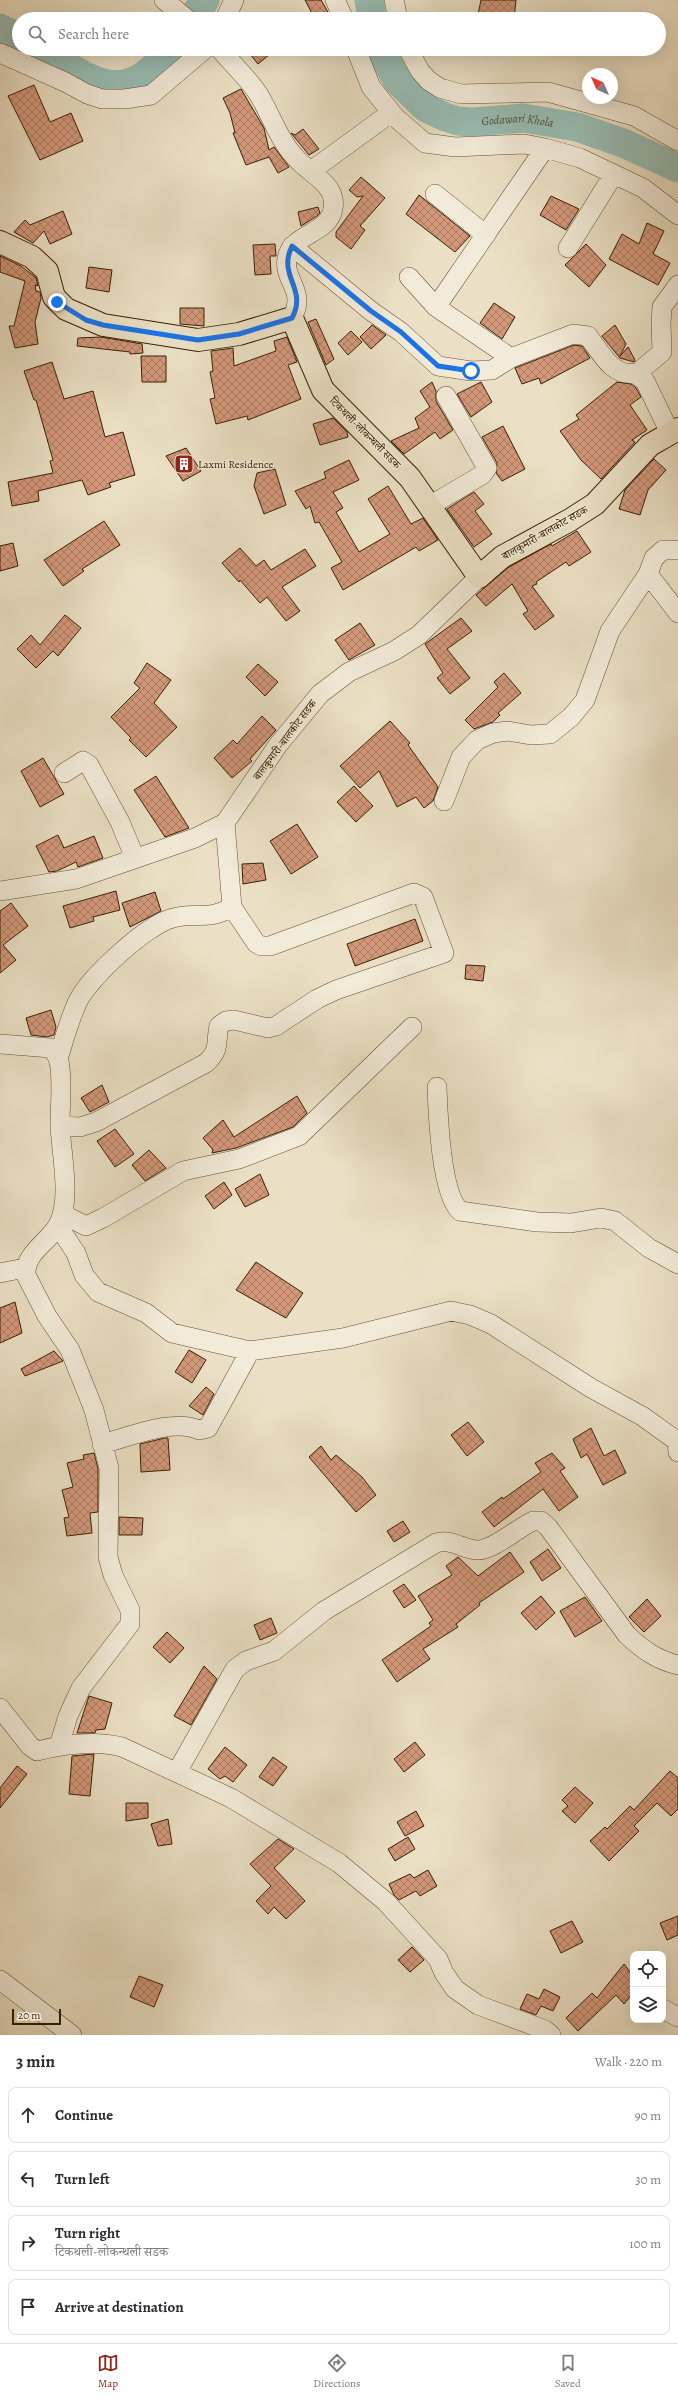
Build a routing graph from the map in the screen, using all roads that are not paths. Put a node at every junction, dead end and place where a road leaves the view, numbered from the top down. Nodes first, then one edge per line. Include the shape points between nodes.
1 (234, 0) edge
2 (335, 0) edge
3 (394, 0) edge
4 (168, 3) edge
5 (179, 12) edge
6 (228, 12) edge
7 (341, 12) edge
8 (397, 12) edge
9 (0, 53) edge
10 (196, 56) edge
11 (226, 56) edge
12 (359, 56) edge
13 (412, 56) edge
14 (385, 117) dead end
15 (678, 141) edge
16 (545, 148) junction
17 (311, 171) junction
18 (612, 177) dead end
19 (434, 194) dead end
20 (678, 215) edge
21 (486, 234) junction
22 (0, 242) edge
23 (292, 246) junction
24 (568, 248) dead end
25 (409, 277) dead end
26 (678, 286) edge
27 (436, 307) junction
28 (292, 318) junction
29 (511, 358) junction
30 (642, 369) dead end
31 (446, 396) dead end
32 (674, 431) edge
33 (431, 506) junction
34 (678, 550) edge
35 (648, 574) junction
36 (479, 577) junction
37 (678, 614) edge
38 (64, 773) dead end
39 (444, 801) dead end
40 (225, 823) junction
41 (135, 858) junction
42 (0, 891) edge
43 (232, 907) junction
44 (412, 1027) dead end
45 (0, 1044) edge
46 (58, 1059) junction
47 (437, 1087) dead end
48 (60, 1126) junction
49 (60, 1220) junction
50 (678, 1264) edge
51 (26, 1268) junction
52 (0, 1273) edge
53 (250, 1351) junction
54 (102, 1444) junction
55 (678, 1444) edge
56 (678, 1665) edge
57 (0, 1708) edge
58 (59, 1746) junction
59 (177, 1772) junction
60 (0, 1980) edge
61 (666, 2011) edge
62 (678, 2017) edge
63 (72, 2035) edge
64 (551, 2035) edge

1 - 6 street
2 - 7 street
3 - 8 street
4 - 5 street
9 - 10 street via 102,99 151,95
11 - 17 street via 258,94 283,142 295,158
12 - 16 street via 371,87 395,117 425,143 455,147 524,144
13 - 15 street via 420,71 440,88 461,94 548,92 634,116
14 - 17 street
16 - 20 street via 580,158 643,188
16 - 21 street
17 - 23 street via 332,193 333,209 325,223
18 - 24 street
19 - 21 street
21 - 27 street
22 - 28 main road via 32,257 47,271 54,297 66,309 103,325 198,340 254,330
23 - 28 street via 287,256 286,267 297,295 298,308
23 - 29 street via 371,311 401,332 438,366 471,371 492,370
25 - 27 street
26 - 30 street via 662,307 662,352
27 - 29 street
28 - 33 main road, टिकथली-लोकन्थली सडक via 324,390 410,478
29 - 32 street via 573,334 588,336 616,370 626,374 634,373 645,381
31 - 33 street via 487,468 482,475
32 - 36 main road, बालकुमारी-बालकोट सडक via 650,445 595,504 502,557
33 - 36 main road, टिकथली-लोकन्थली सडक
34 - 35 street via 663,550 654,558
35 - 37 street
35 - 39 street via 610,631 585,700 571,717 550,734 532,735 508,731 493,733 477,740 461,757
36 - 40 street, बालकुमारी-बालकोट सडक via 420,635 394,651 349,672 320,694 278,745
38 - 41 street via 78,762 83,761 89,765 120,822
40 - 41 street, बालकुमारी-बालकोट सडक via 195,838
40 - 43 street
41 - 42 street, बालकुमारी-बालकोट सडक via 76,879
43 - 46 street via 211,917 174,917 148,930 88,984 68,1024
43 - 48 street via 256,943 270,946 414,893 423,897 444,953 336,990 317,999 276,1026 268,1028 234,1020 226,1021 220,1026 215,1054 206,1063 96,1122 80,1127
44 - 49 street via 299,1136 239,1159 183,1171 86,1226
45 - 46 street via 51,1048
46 - 48 street
47 - 50 street via 439,1129 446,1180 454,1205 460,1211 537,1222 571,1223 601,1218 615,1221 649,1248
48 - 49 street via 65,1181
49 - 51 street via 38,1247
49 - 53 street via 84,1275 98,1292 146,1313 172,1333
51 - 52 street
51 - 54 street via 26,1275 36,1296 74,1357 94,1410
53 - 54 street via 208,1428 199,1430 181,1425 161,1428
53 - 55 street via 342,1338 451,1311 470,1315 491,1324 591,1388 642,1416
54 - 58 street via 109,1468 108,1557 113,1575 130,1610 130,1624 81,1688 68,1716
56 - 59 street via 662,1661 627,1636 548,1526 541,1520 487,1548 478,1550 449,1541 436,1543 324,1611 274,1651 246,1661 236,1669
57 - 58 street via 30,1746 37,1751
58 - 59 street via 106,1743 122,1747
59 - 64 street via 231,1798 339,1863 386,1902 438,1959 455,1989 478,2005 545,2030
60 - 63 street
61 - 62 street

